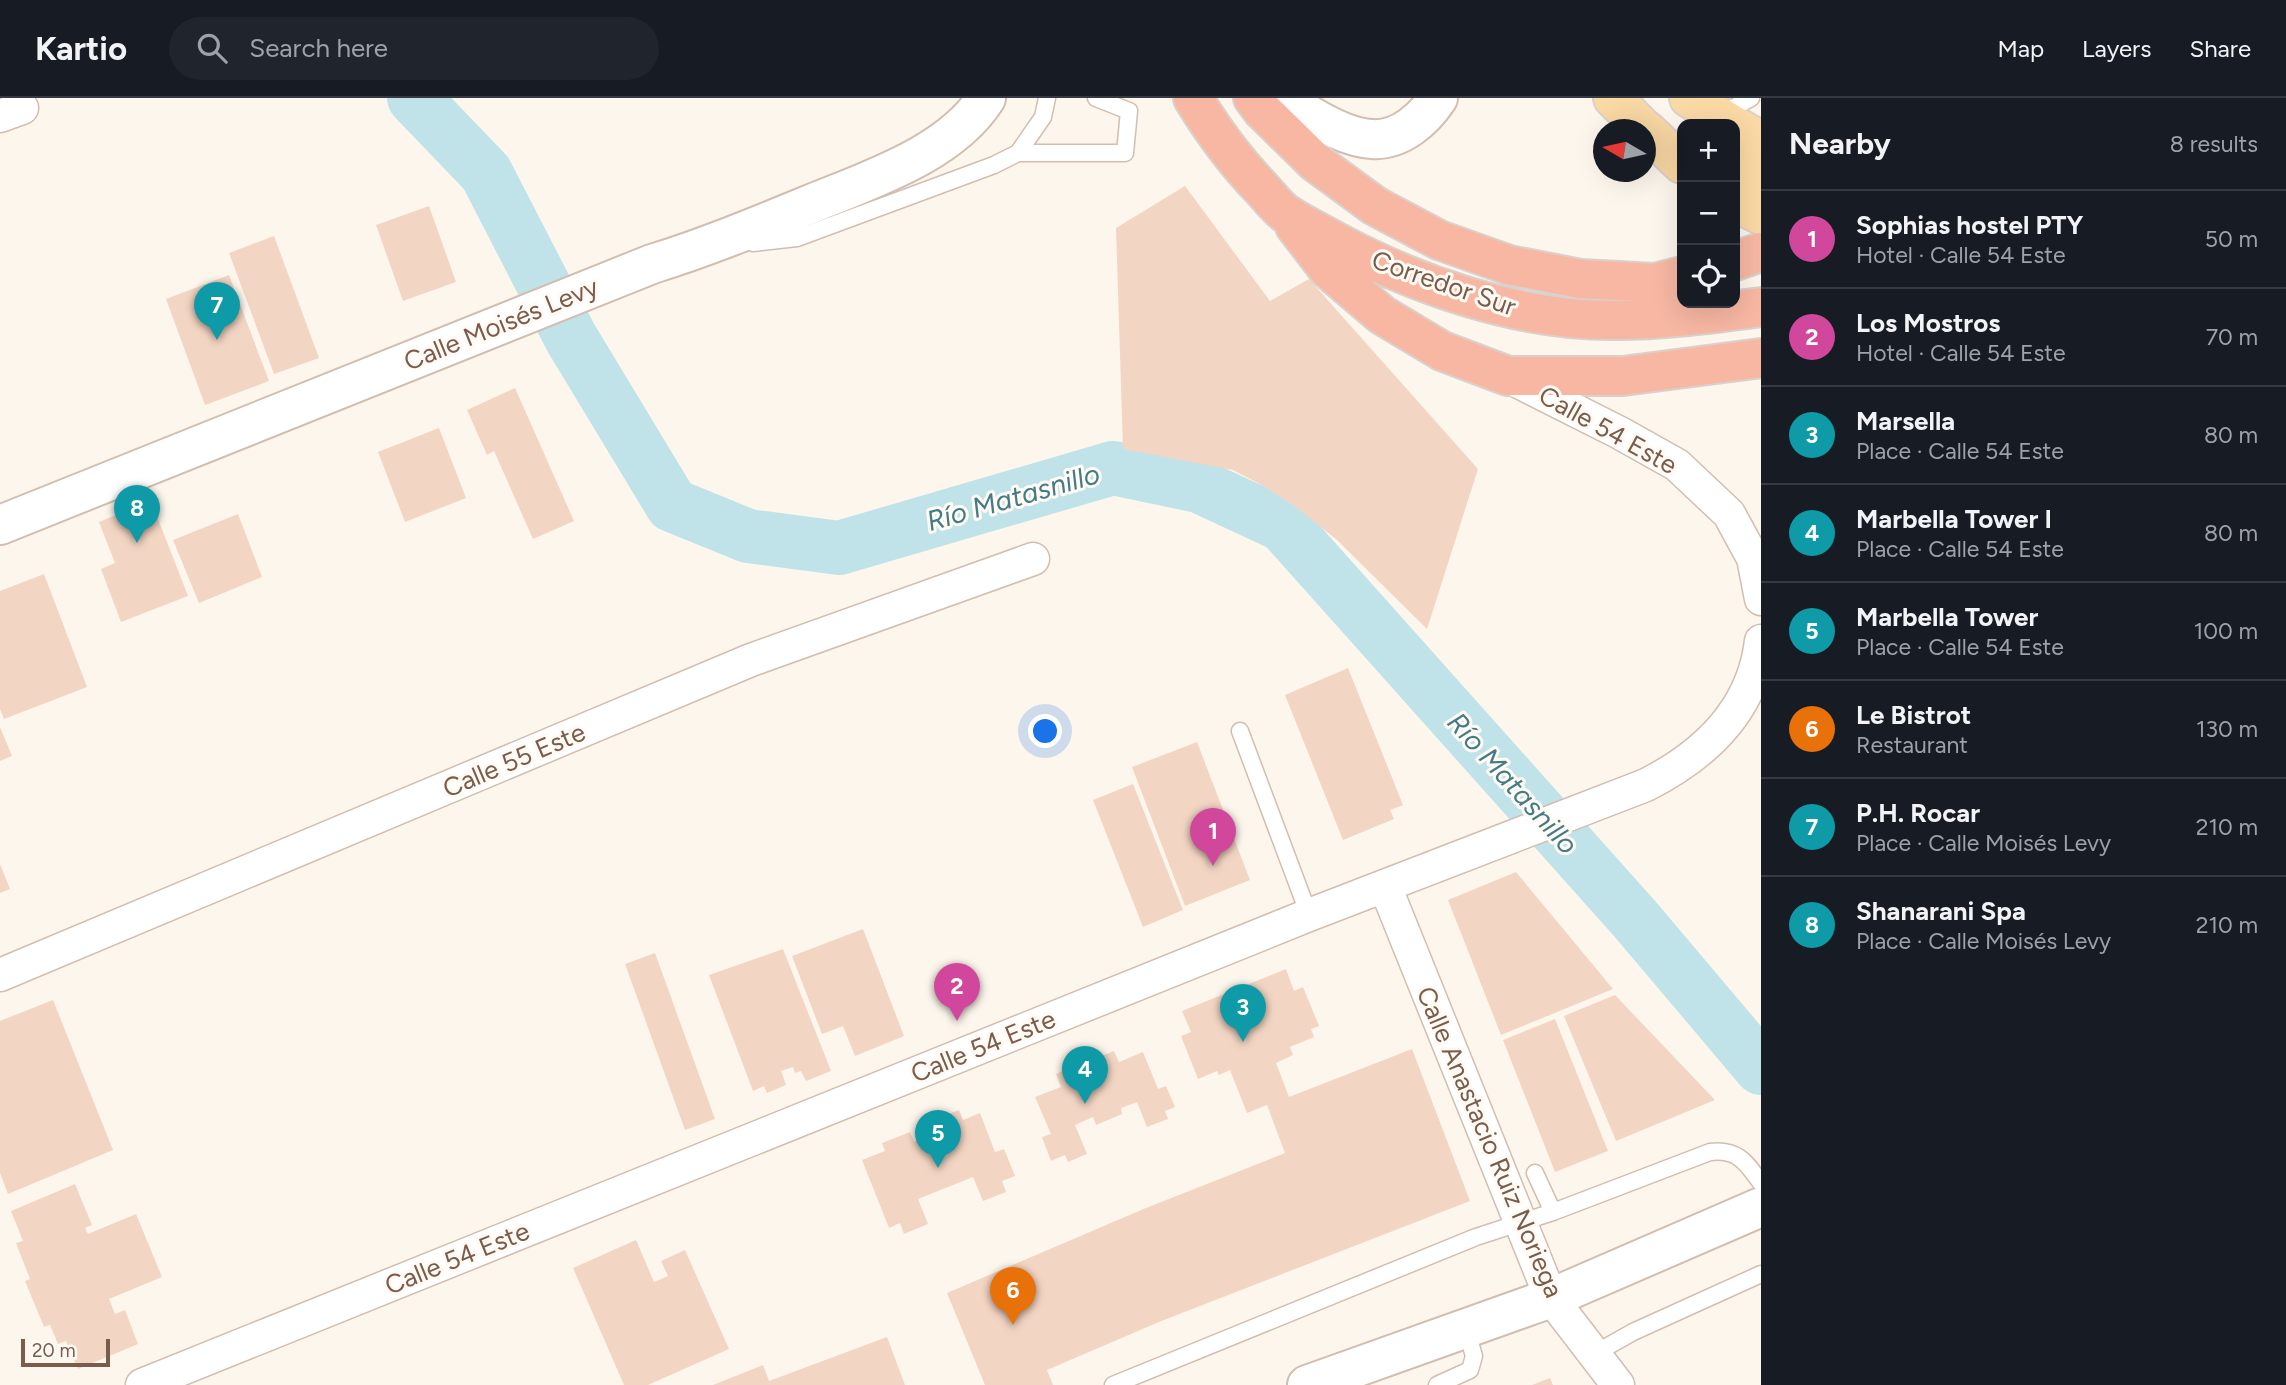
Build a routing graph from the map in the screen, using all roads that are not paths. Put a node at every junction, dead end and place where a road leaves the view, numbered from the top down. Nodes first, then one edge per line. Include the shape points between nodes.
1 (986, 98) edge
2 (1047, 98) edge
3 (1096, 98) edge
4 (1193, 98) edge
5 (1253, 98) edge
6 (1283, 98) edge
7 (1438, 98) edge
8 (1613, 98) edge
9 (1751, 98) edge
10 (1718, 116) edge
11 (1761, 120) edge
12 (1657, 137) edge
13 (1761, 141) edge
14 (1018, 153) junction
15 (1677, 159) edge
16 (1740, 172) edge
17 (1761, 180) edge
18 (1740, 204) edge
19 (1285, 213) junction
20 (1761, 215) edge
21 (702, 249) junction
22 (1761, 252) edge
23 (1740, 259) edge
24 (1667, 292) edge
25 (1761, 307) edge
26 (1761, 358) edge
27 (1508, 376) junction
28 (0, 525) edge
29 (1034, 559) dead end
30 (1761, 599) edge
31 (1761, 641) edge
32 (1240, 731) dead end
33 (1385, 886) junction
34 (1309, 915) junction
35 (0, 975) edge
36 (1535, 1173) dead end
37 (1761, 1182) edge
38 (1761, 1207) edge
39 (1553, 1212) junction
40 (1521, 1223) junction
41 (1761, 1274) edge
42 (1551, 1298) junction
43 (1466, 1329) junction
44 (1594, 1354) junction
45 (142, 1385) edge
46 (1113, 1385) edge
47 (1307, 1385) edge
48 (1437, 1385) edge
49 (1618, 1385) edge

1 - 21 street, Calle Moisés Levy via 961,127 916,158
2 - 14 lane via 1043,117
3 - 14 lane via 1129,111 1125,153
4 - 19 highway, Corredor Sur via 1244,170
5 - 24 highway, Corredor Sur via 1315,162 1375,206 1439,240 1509,265
6 - 7 street via 1346,133 1372,139 1413,126
8 - 12 main road
9 - 10 lane
10 - 11 main road
10 - 13 main road
12 - 15 main road
14 - 21 lane via 797,238
16 - 17 main road
18 - 20 main road
19 - 24 highway, Corredor Sur via 1353,251 1501,307 1561,318 1617,321
19 - 27 highway via 1328,269 1382,315 1442,351
21 - 28 street, Calle Moisés Levy via 652,264
22 - 23 highway
24 - 25 highway, Corredor Sur
26 - 27 highway via 1623,376
27 - 30 street, Calle 54 Este via 1677,466 1729,514 1753,558
29 - 35 street, Calle 55 Este via 751,660
31 - 33 street, Calle 54 Este via 1744,697 1723,728 1673,771
32 - 34 lane
33 - 34 street, Calle 54 Este
33 - 40 street, Calle Anastacio Ruiz Noriega
34 - 45 street, Calle 54 Este
36 - 39 lane
37 - 39 lane via 1739,1156 1710,1152
38 - 42 street
39 - 40 lane
40 - 42 street, Calle Anastacio Ruiz Noriega
40 - 46 lane via 1476,1237
41 - 44 lane
42 - 43 street
42 - 44 street, Calle Anastacio Ruiz Noriega
43 - 47 street
43 - 48 lane via 1474,1356 1470,1370
44 - 49 street, Calle Anastacio Ruiz Noriega

